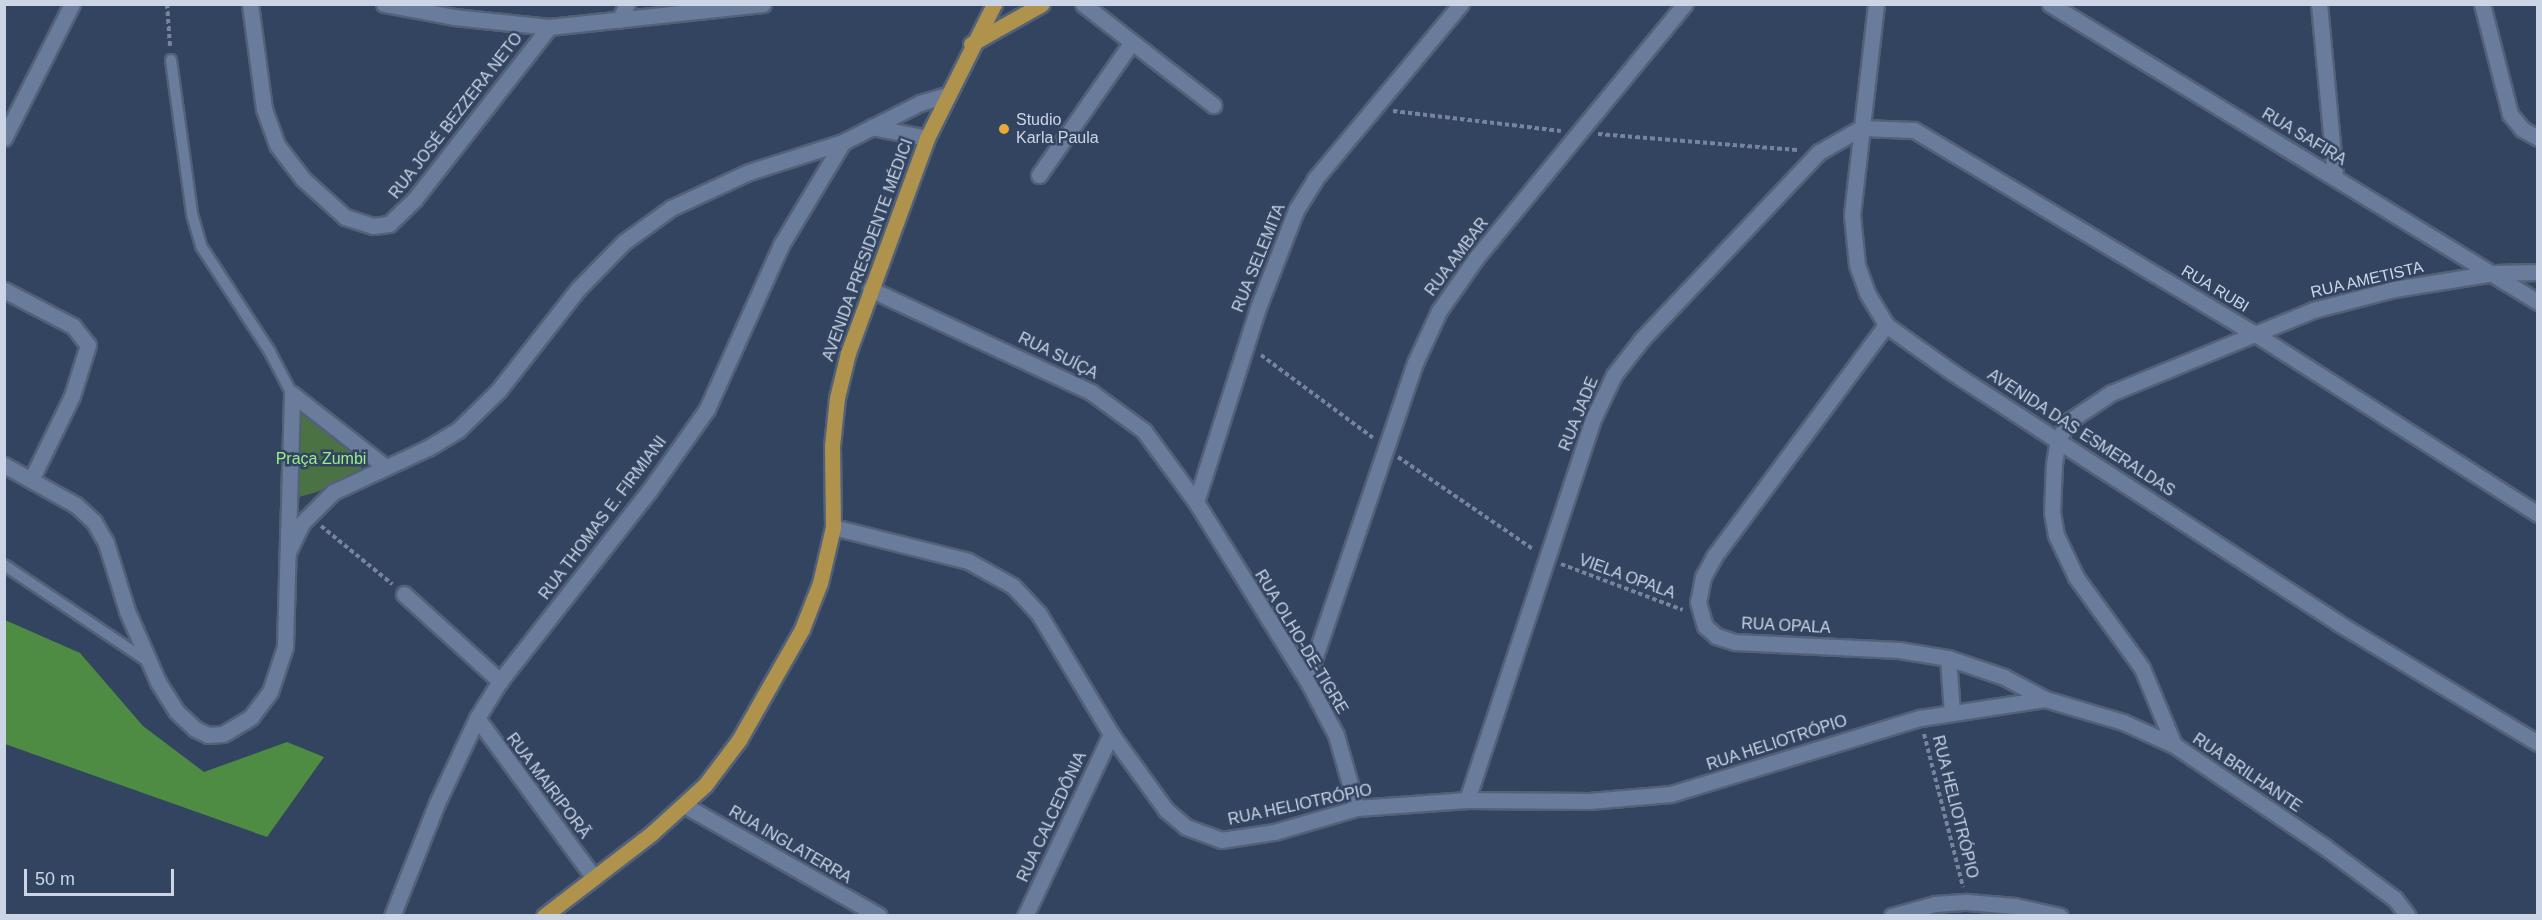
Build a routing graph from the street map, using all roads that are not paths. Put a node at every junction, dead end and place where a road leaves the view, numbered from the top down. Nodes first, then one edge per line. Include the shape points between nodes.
1 (72, 4) edge
2 (250, 4) edge
3 (384, 4) edge
4 (627, 4) edge
5 (763, 4) edge
6 (994, 4) edge
7 (1042, 4) edge
8 (1083, 4) edge
9 (1461, 4) edge
10 (1685, 4) edge
11 (1876, 4) edge
12 (2050, 4) edge
13 (2319, 4) edge
14 (2482, 4) edge
15 (619, 20) junction
16 (549, 27) junction
17 (1131, 43) junction
18 (971, 44) junction
19 (171, 60) road end
20 (945, 95) junction
21 (1213, 105) dead end
22 (872, 128) junction
23 (1861, 128) junction
24 (4, 138) edge
25 (927, 138) junction
26 (2538, 138) edge
27 (843, 141) junction
28 (1039, 175) dead end
29 (2335, 176) junction
30 (2538, 272) edge
31 (2494, 273) junction
32 (870, 289) junction
33 (4, 290) edge
34 (2538, 302) edge
35 (1886, 325) junction
36 (2257, 335) junction
37 (292, 394) junction
38 (2058, 439) junction
39 (4, 465) edge
40 (384, 466) junction
41 (32, 478) junction
42 (1196, 502) junction
43 (2538, 514) edge
44 (833, 527) junction
45 (288, 552) junction
46 (4, 565) edge
47 (404, 594) road end
48 (1948, 658) junction
49 (146, 660) junction
50 (1306, 680) junction
51 (500, 681) junction
52 (2045, 699) junction
53 (1952, 712) junction
54 (477, 718) junction
55 (1111, 734) junction
56 (2538, 743) edge
57 (2174, 745) junction
58 (1467, 800) junction
59 (684, 805) junction
60 (1357, 808) junction
61 (592, 875) junction
62 (392, 915) edge
63 (544, 915) edge
64 (879, 915) edge
65 (1025, 915) edge
66 (1892, 915) edge
67 (2060, 915) edge
68 (2408, 915) edge

1 - 24 street
2 - 16 street, RUA JOSÉ BEZZERA NETO via 264,109 277,145 303,178 345,217 373,226 389,224 414,200
3 - 16 street via 476,20
4 - 15 street
5 - 15 street
6 - 18 main road, AVENIDA PRESIDENTE MÉDICI
7 - 18 main road
8 - 17 street
9 - 42 street, RUA SELEMITA via 1315,179 1296,210 1256,314
10 - 50 street, RUA AMBAR via 1476,258 1439,311 1415,363
11 - 23 street, AVENIDA DAS ESMERALDAS
12 - 29 street, RUA SAFIRA
13 - 29 street
14 - 26 street via 2511,114 2522,129
15 - 16 street
17 - 21 street
17 - 28 street
18 - 20 main road, AVENIDA PRESIDENTE MÉDICI
19 - 37 lane via 192,214 201,246 270,352
20 - 22 street via 920,103
20 - 25 main road, AVENIDA PRESIDENTE MÉDICI
22 - 25 street
22 - 27 street
23 - 35 street, AVENIDA DAS ESMERALDAS via 1853,242 1867,293
23 - 36 street, RUA RUBI via 1914,130
23 - 58 street, RUA JADE via 1819,152 1642,339 1614,375 1594,417
25 - 32 main road, AVENIDA PRESIDENTE MÉDICI
27 - 40 street via 749,172 671,208 624,242 578,289 498,391 458,430 428,448
27 - 51 street, RUA THOMAS E. FIRMIANI via 781,245 707,409 649,491
29 - 31 street, RUA SAFIRA
30 - 31 street, RUA AMETISTA
31 - 34 street, RUA SAFIRA
31 - 36 street, RUA AMETISTA via 2347,300 2297,316
32 - 42 street, RUA SUÍÇA via 1091,392 1144,431
32 - 44 main road, AVENIDA PRESIDENTE MÉDICI via 837,398 832,446
33 - 41 street via 73,326 88,345 72,396
35 - 38 street, AVENIDA DAS ESMERALDAS
35 - 48 street, RUA OPALA via 1714,556 1699,591 1700,617 1711,633 1735,642 1899,650
36 - 38 street, RUA AMETISTA via 2111,393 2069,421
36 - 43 street, RUA RUBI
37 - 40 street
37 - 45 street
38 - 56 street, AVENIDA DAS ESMERALDAS via 2338,623
38 - 57 street via 2051,492 2056,535 2076,577 2142,668
39 - 41 street
40 - 45 street via 333,492 308,515
41 - 49 street via 76,505 94,522 106,543
42 - 50 street, RUA OLHO-DE-TIGRE
44 - 55 street, RUA HELIOTRÓPIO via 968,561 1013,586 1039,614
44 - 59 main road, AVENIDA PRESIDENTE MÉDICI via 820,583 802,629 739,740
45 - 49 street via 288,619 279,670 270,692 238,728 208,735 195,729 176,711
46 - 49 lane
47 - 51 street
48 - 52 street, RUA OPALA via 2004,677
48 - 53 street
50 - 60 street, RUA OLHO-DE-TIGRE via 1336,735
51 - 54 street, RUA THOMAS E. FIRMIANI
52 - 53 street, RUA HELIOTRÓPIO
52 - 57 street, RUA BRILHANTE via 2124,722
53 - 58 street, RUA HELIOTRÓPIO via 1920,718 1671,794 1589,801
54 - 61 street, RUA MAIRIPORÃ
54 - 62 street, RUA THOMAS E. FIRMIANI via 437,803
55 - 60 street, RUA HELIOTRÓPIO via 1166,810 1206,837 1245,838
55 - 65 street, RUA CALCEDÔNIA
57 - 68 street, RUA BRILHANTE via 2373,881
58 - 60 street, RUA HELIOTRÓPIO
59 - 61 main road, AVENIDA PRESIDENTE MÉDICI
59 - 64 street, RUA INGLATERRA
61 - 63 main road, AVENIDA PRESIDENTE MÉDICI
66 - 67 street via 1935,904 1967,902

